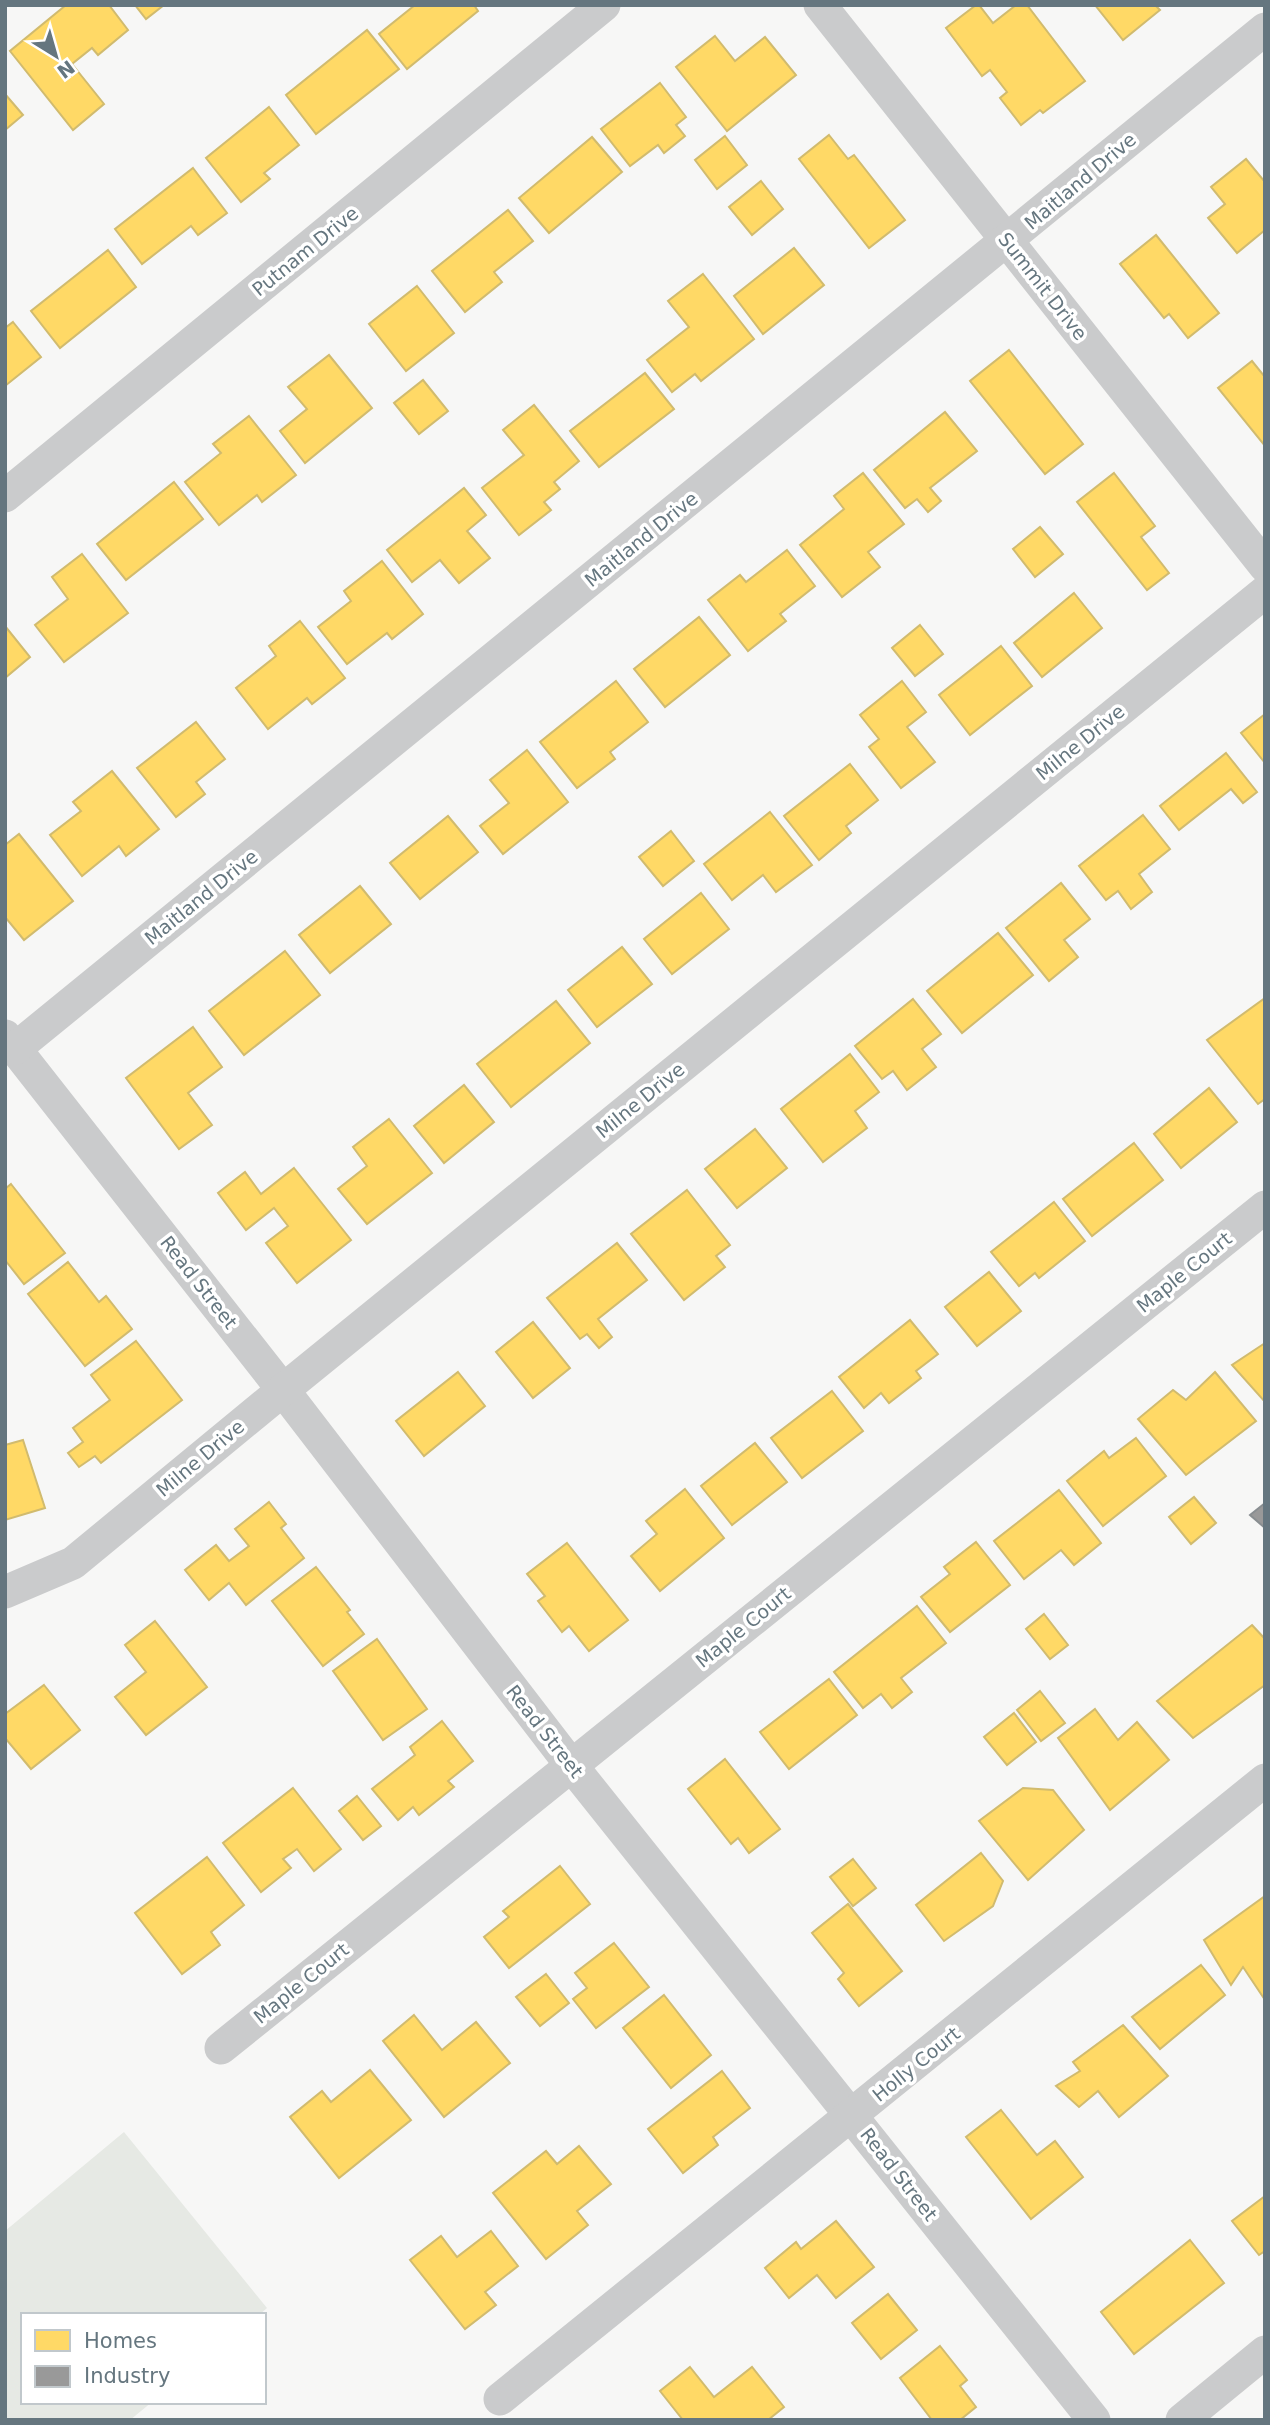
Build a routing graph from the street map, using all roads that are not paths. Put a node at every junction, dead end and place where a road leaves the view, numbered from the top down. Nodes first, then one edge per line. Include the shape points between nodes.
1 (604, 5) edge
2 (820, 5) edge
3 (1265, 29) edge
4 (1007, 241) junction
5 (5, 496) edge
6 (1265, 566) edge
7 (1265, 592) edge
8 (10, 1042) edge
9 (1265, 1207) edge
10 (283, 1390) junction
11 (5, 1592) edge
12 (571, 1765) junction
13 (1265, 1780) edge
14 (221, 2048) dead end
15 (853, 2115) junction
16 (1265, 2352) edge
17 (500, 2399) dead end
18 (1094, 2420) edge
19 (1182, 2420) edge

1 - 5 street, Putnam Drive
2 - 4 street, Summit Drive
3 - 4 street, Maitland Drive
4 - 6 street, Summit Drive
4 - 8 street, Maitland Drive
7 - 10 street, Milne Drive
8 - 10 street, Read Street
9 - 12 street, Maple Court
10 - 11 street, Milne Drive via 74,1563
10 - 12 street, Read Street
12 - 14 street, Maple Court
12 - 15 street, Read Street
13 - 15 street, Holly Court
15 - 17 street, Holly Court
15 - 18 street, Read Street
16 - 19 street

